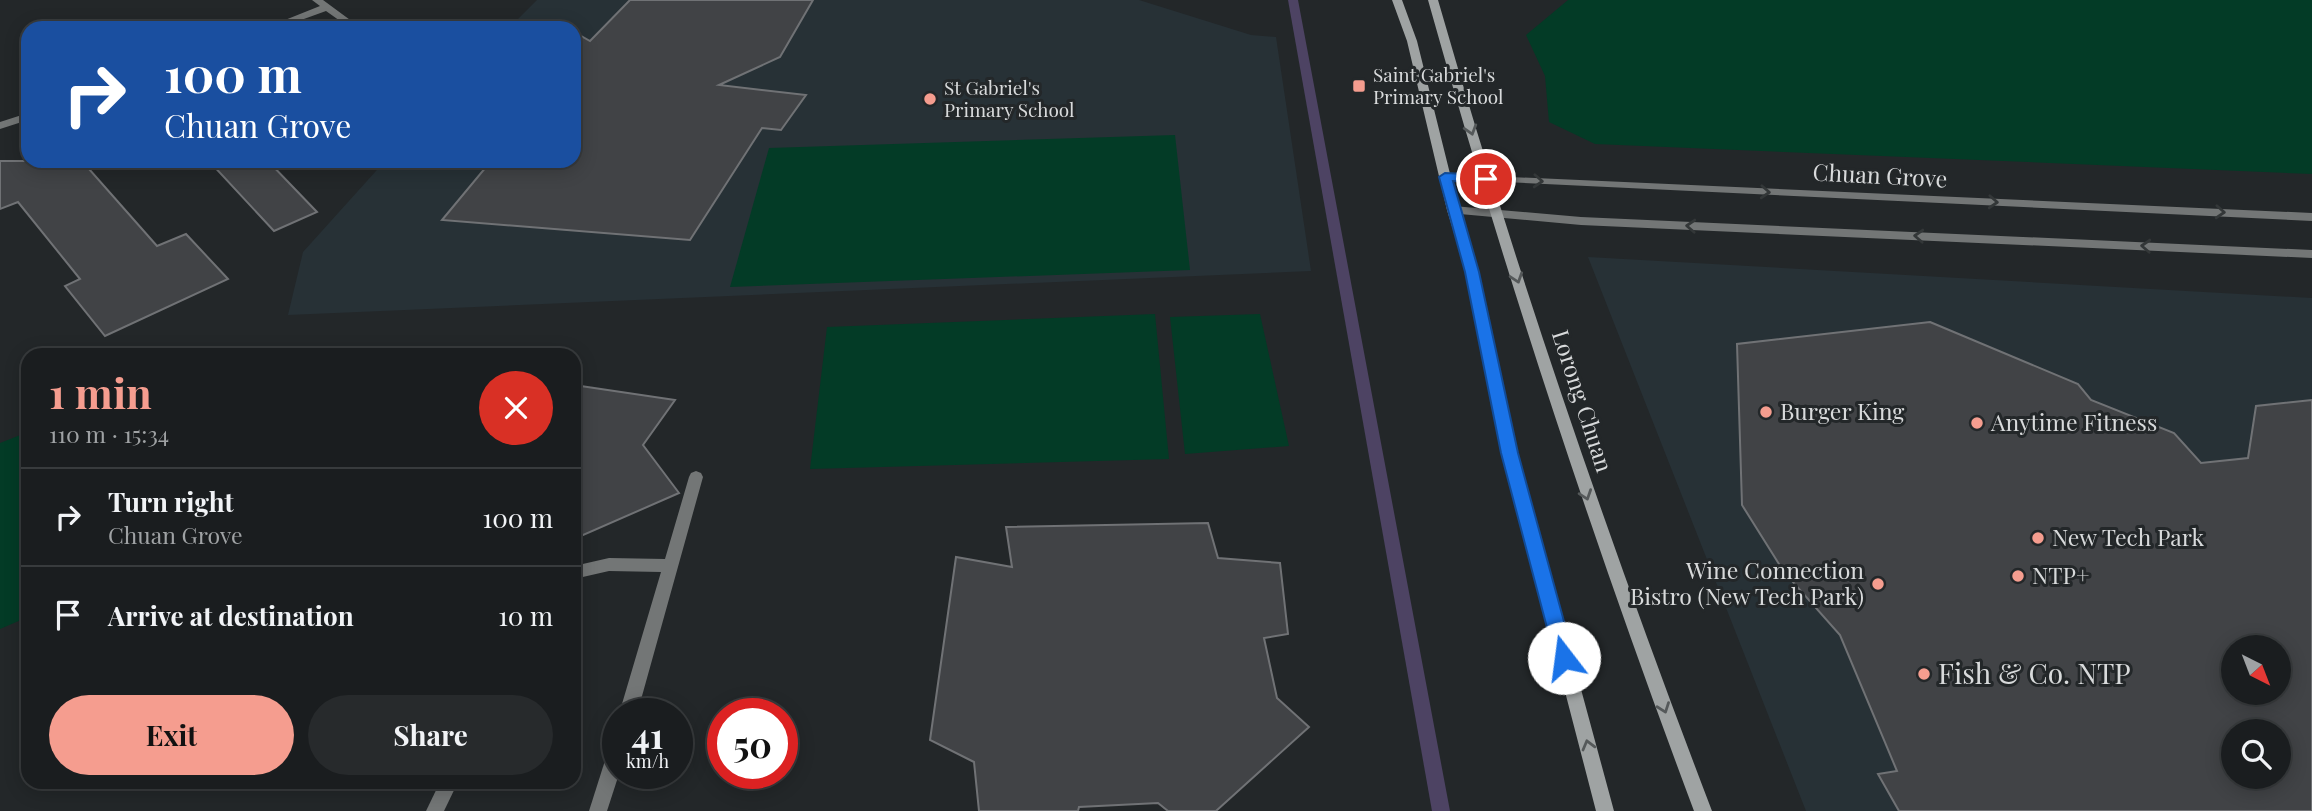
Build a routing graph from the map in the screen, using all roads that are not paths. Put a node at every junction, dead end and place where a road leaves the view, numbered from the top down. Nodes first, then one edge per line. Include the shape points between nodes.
1 (317, 0) edge
2 (1397, 0) edge
3 (1433, 0) edge
4 (327, 7) junction
5 (289, 21) edge
6 (346, 21) edge
7 (21, 118) edge
8 (0, 126) edge
9 (1445, 177) junction
10 (1486, 179) junction
11 (1453, 210) junction
12 (1496, 213) junction
13 (2312, 217) edge
14 (2312, 254) edge
15 (696, 477) dead end
16 (670, 566) junction
17 (581, 570) edge
18 (633, 698) edge
19 (446, 789) edge
20 (605, 789) edge
21 (435, 811) edge
22 (598, 811) edge
23 (1605, 811) edge
24 (1703, 811) edge

1 - 4 street
2 - 9 main road via 1412,41
3 -> 10 main road, Lorong Chuan
4 - 5 street
4 - 6 street
7 - 8 street
9 - 10 street, Chuan Grove
9 - 11 main road
10 - 12 main road, Lorong Chuan
10 -> 13 street, Chuan Grove
11 - 12 street
23 -> 11 main road via 1510,453 1472,272
14 -> 12 street via 1581,221
12 -> 24 main road, Lorong Chuan via 1585,491
15 - 16 street
16 - 17 street via 618,564
16 - 18 street
19 - 21 street
20 - 22 street

